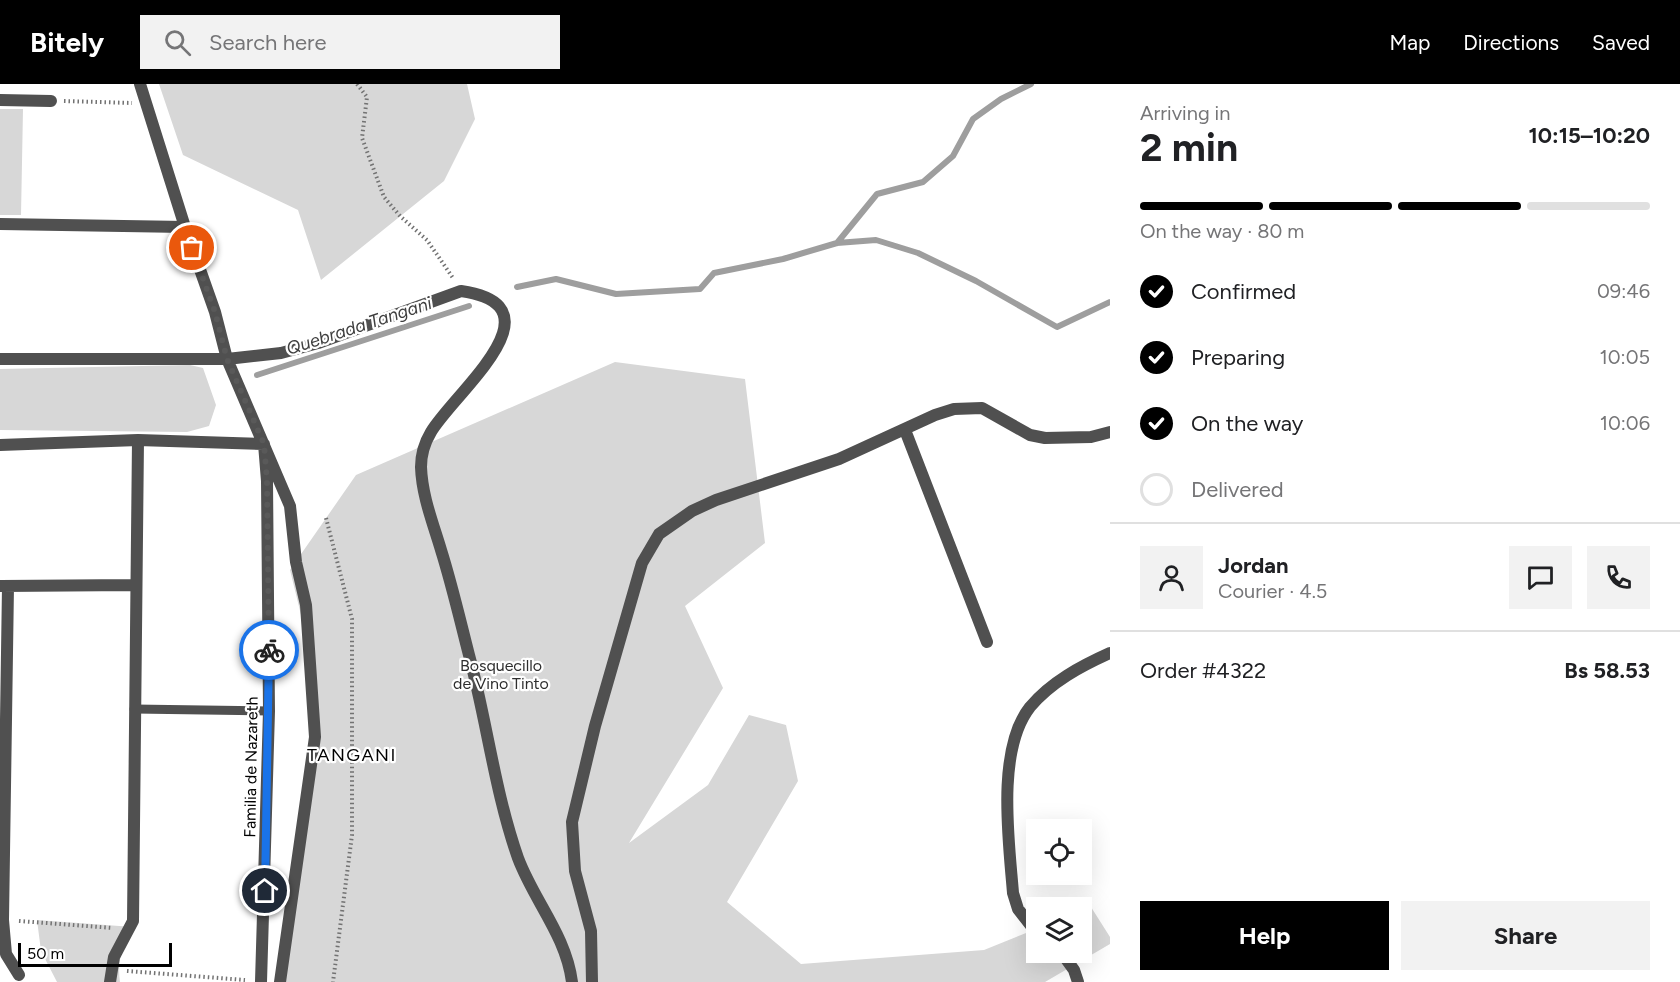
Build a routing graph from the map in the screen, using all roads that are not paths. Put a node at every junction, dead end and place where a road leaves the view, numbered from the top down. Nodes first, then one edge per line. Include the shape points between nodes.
1 (140, 84) edge
2 (0, 100) edge
3 (51, 101) road end
4 (0, 224) edge
5 (185, 227) junction
6 (0, 359) edge
7 (227, 359) junction
8 (905, 430) junction
9 (1110, 432) edge
10 (138, 440) junction
11 (264, 444) junction
12 (0, 445) edge
13 (135, 585) junction
14 (4, 586) edge
15 (987, 642) dead end
16 (1110, 653) edge
17 (134, 709) junction
18 (269, 711) junction
19 (2, 732) edge
20 (1026, 919) edge
21 (0, 954) edge
22 (1069, 963) edge
23 (111, 976) edge
24 (22, 979) edge
25 (261, 981) edge
26 (280, 982) edge
27 (572, 982) edge
28 (592, 982) edge
29 (1078, 982) edge

1 - 5 street
2 - 3 street
4 - 5 street
5 - 7 street
6 - 7 street
7 - 11 street
7 - 27 street via 282,353 318,344 461,291 495,300 504,316 503,338 430,433 421,466 427,505 470,659 510,832 519,861 563,945
8 - 9 street via 935,415 969,407 982,408 1030,435 1045,438 1091,437
8 - 15 street
8 - 28 street via 838,459 692,511 651,545 642,563 595,726 572,822 575,871 591,931
10 - 11 street
10 - 12 street
10 - 13 street
11 - 18 street, Familia de Nazareth
11 - 26 street via 291,506 296,562 306,604 315,737
13 - 14 street
13 - 17 street
14 - 19 street
16 - 20 street via 1068,675 1039,698 1018,729 1009,772 1013,893
17 - 18 lane
17 - 23 street via 133,921 114,957
18 - 25 street, Familia de Nazareth
19 - 24 street via 3,920 6,954
21 - 24 street
22 - 29 street

